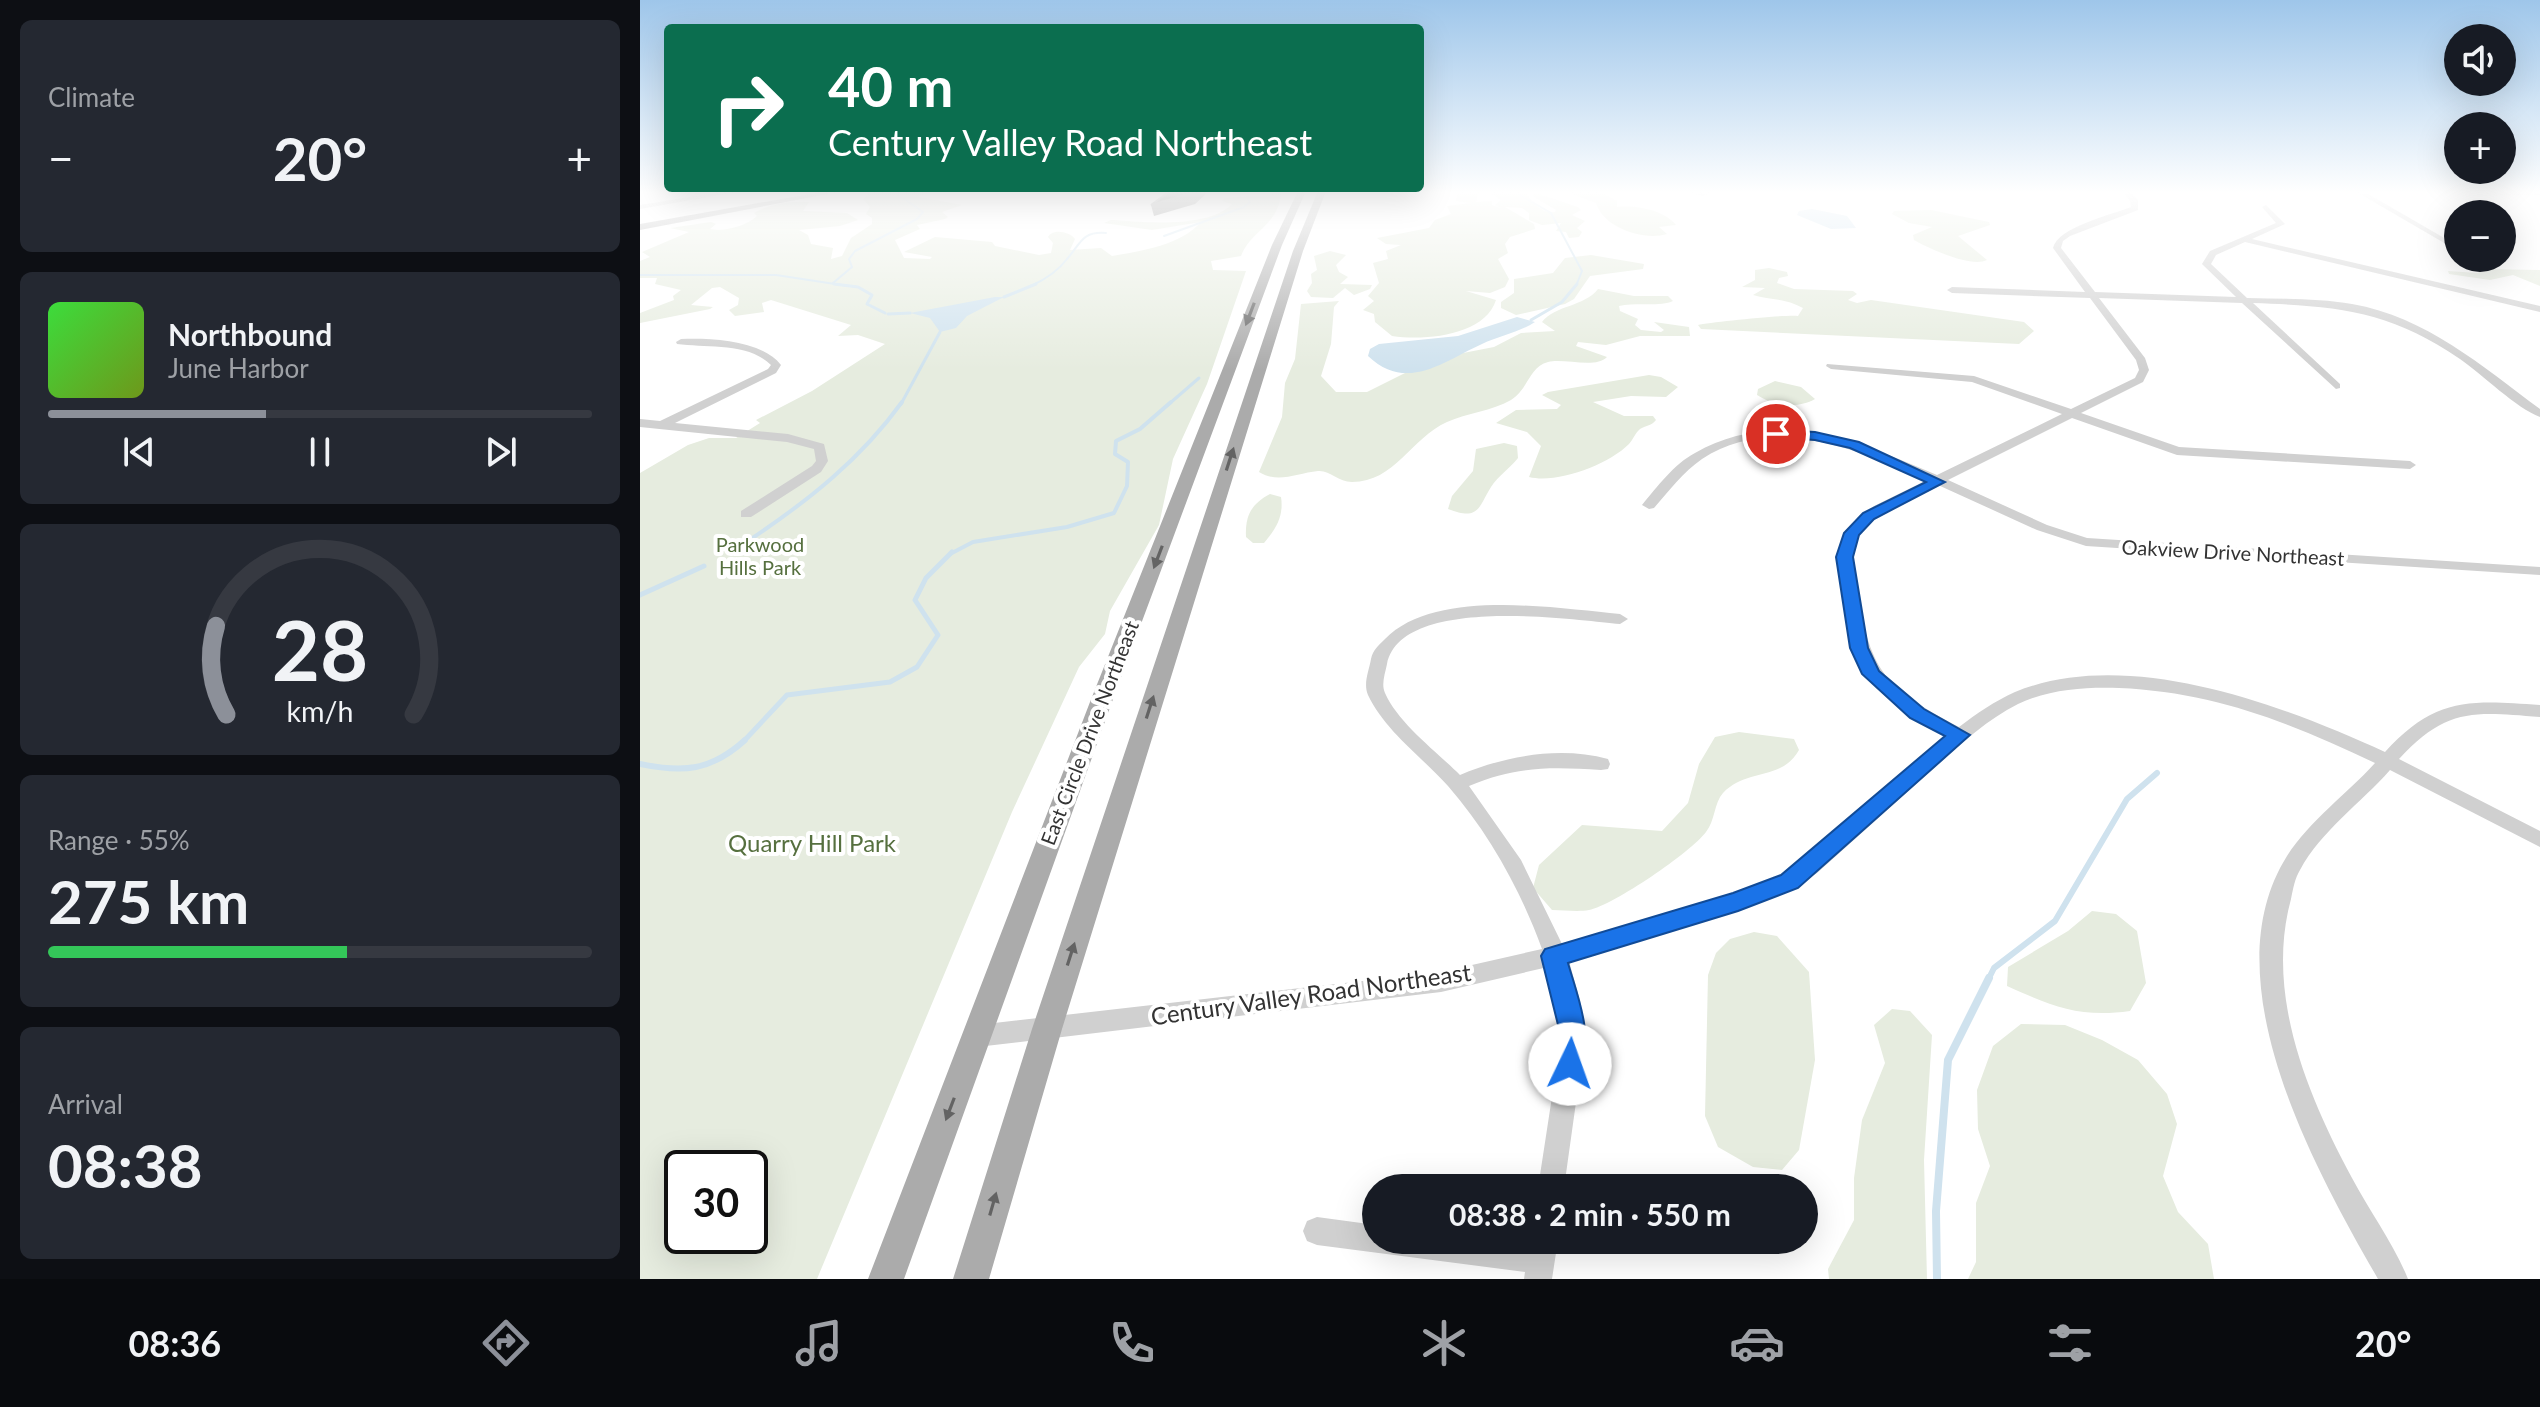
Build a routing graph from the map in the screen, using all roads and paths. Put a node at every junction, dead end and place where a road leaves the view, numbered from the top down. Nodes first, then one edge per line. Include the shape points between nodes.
1 (1275, 251) edge
2 (1301, 251) edge
3 (2061, 251) edge
4 (2219, 251) edge
5 (2292, 251) edge
6 (1952, 290) dead end
7 (2091, 295) junction
8 (2243, 300) junction
9 (2540, 309) edge
10 (681, 342) dead end
11 (1831, 366) dead end
12 (2336, 386) dead end
13 (2540, 414) edge
14 (2074, 415) junction
15 (640, 423) edge
16 (660, 425) junction
17 (640, 434) edge
18 (2410, 465) dead end
19 (1937, 482) junction
20 (1649, 505) dead end
21 (746, 514) dead end
22 (2540, 571) edge
23 (1620, 619) dead end
24 (2540, 711) edge
25 (1959, 735) junction
26 (2387, 763) junction
27 (1601, 764) dead end
28 (1457, 784) junction
29 (2540, 840) edge
30 (1554, 956) junction
31 (1047, 1029) junction
32 (977, 1036) junction
33 (1553, 1174) edge
34 (1317, 1231) dead end
35 (1362, 1237) edge
36 (1494, 1254) edge
37 (1541, 1260) edge
38 (886, 1279) edge
39 (971, 1279) edge
40 (2394, 1279) edge

1 -> 32 main road, East Circle Drive Northeast
31 -> 2 main road
3 - 7 street
4 - 8 street via 2206,260 2208,267
5 - 9 street
6 - 7 street
7 - 8 street
7 - 14 street via 2137,354 2143,375
8 - 12 street
8 - 13 street via 2334,304 2399,318
10 - 16 street via 711,341 765,355 776,365
11 - 14 street via 1959,376
14 - 18 street via 2177,451
14 - 19 street
15 - 16 street
16 - 17 street
16 - 21 street via 788,438 820,447 817,469
19 - 20 street, Oakview Drive Northeast via 1854,445 1776,434 1740,439 1702,453
19 - 22 street, Oakview Drive Northeast via 2044,529 2104,544
19 - 25 street via 1869,516 1852,533 1844,557 1859,648 1871,674 1917,713
23 - 28 street via 1458,612 1421,620 1389,643 1375,664 1374,690
24 - 26 street via 2447,714 2420,730
25 - 26 street, Century Valley Road Northeast via 2035,691 2087,683 2142,683 2264,708
25 - 30 street, Century Valley Road Northeast via 1790,881 1725,906
26 - 29 street, Century Valley Road Northeast
26 - 40 street via 2305,847 2287,873 2269,965 2283,1042 2302,1099 2355,1212
27 - 28 street via 1533,759 1501,764
28 - 30 street via 1524,881
30 - 31 street, Century Valley Road Northeast via 1441,982
30 - 33 street via 1573,1033
31 - 32 street, Century Valley Road Northeast
39 -> 31 main road
32 -> 38 main road, East Circle Drive Northeast
34 - 35 street
36 - 37 street

